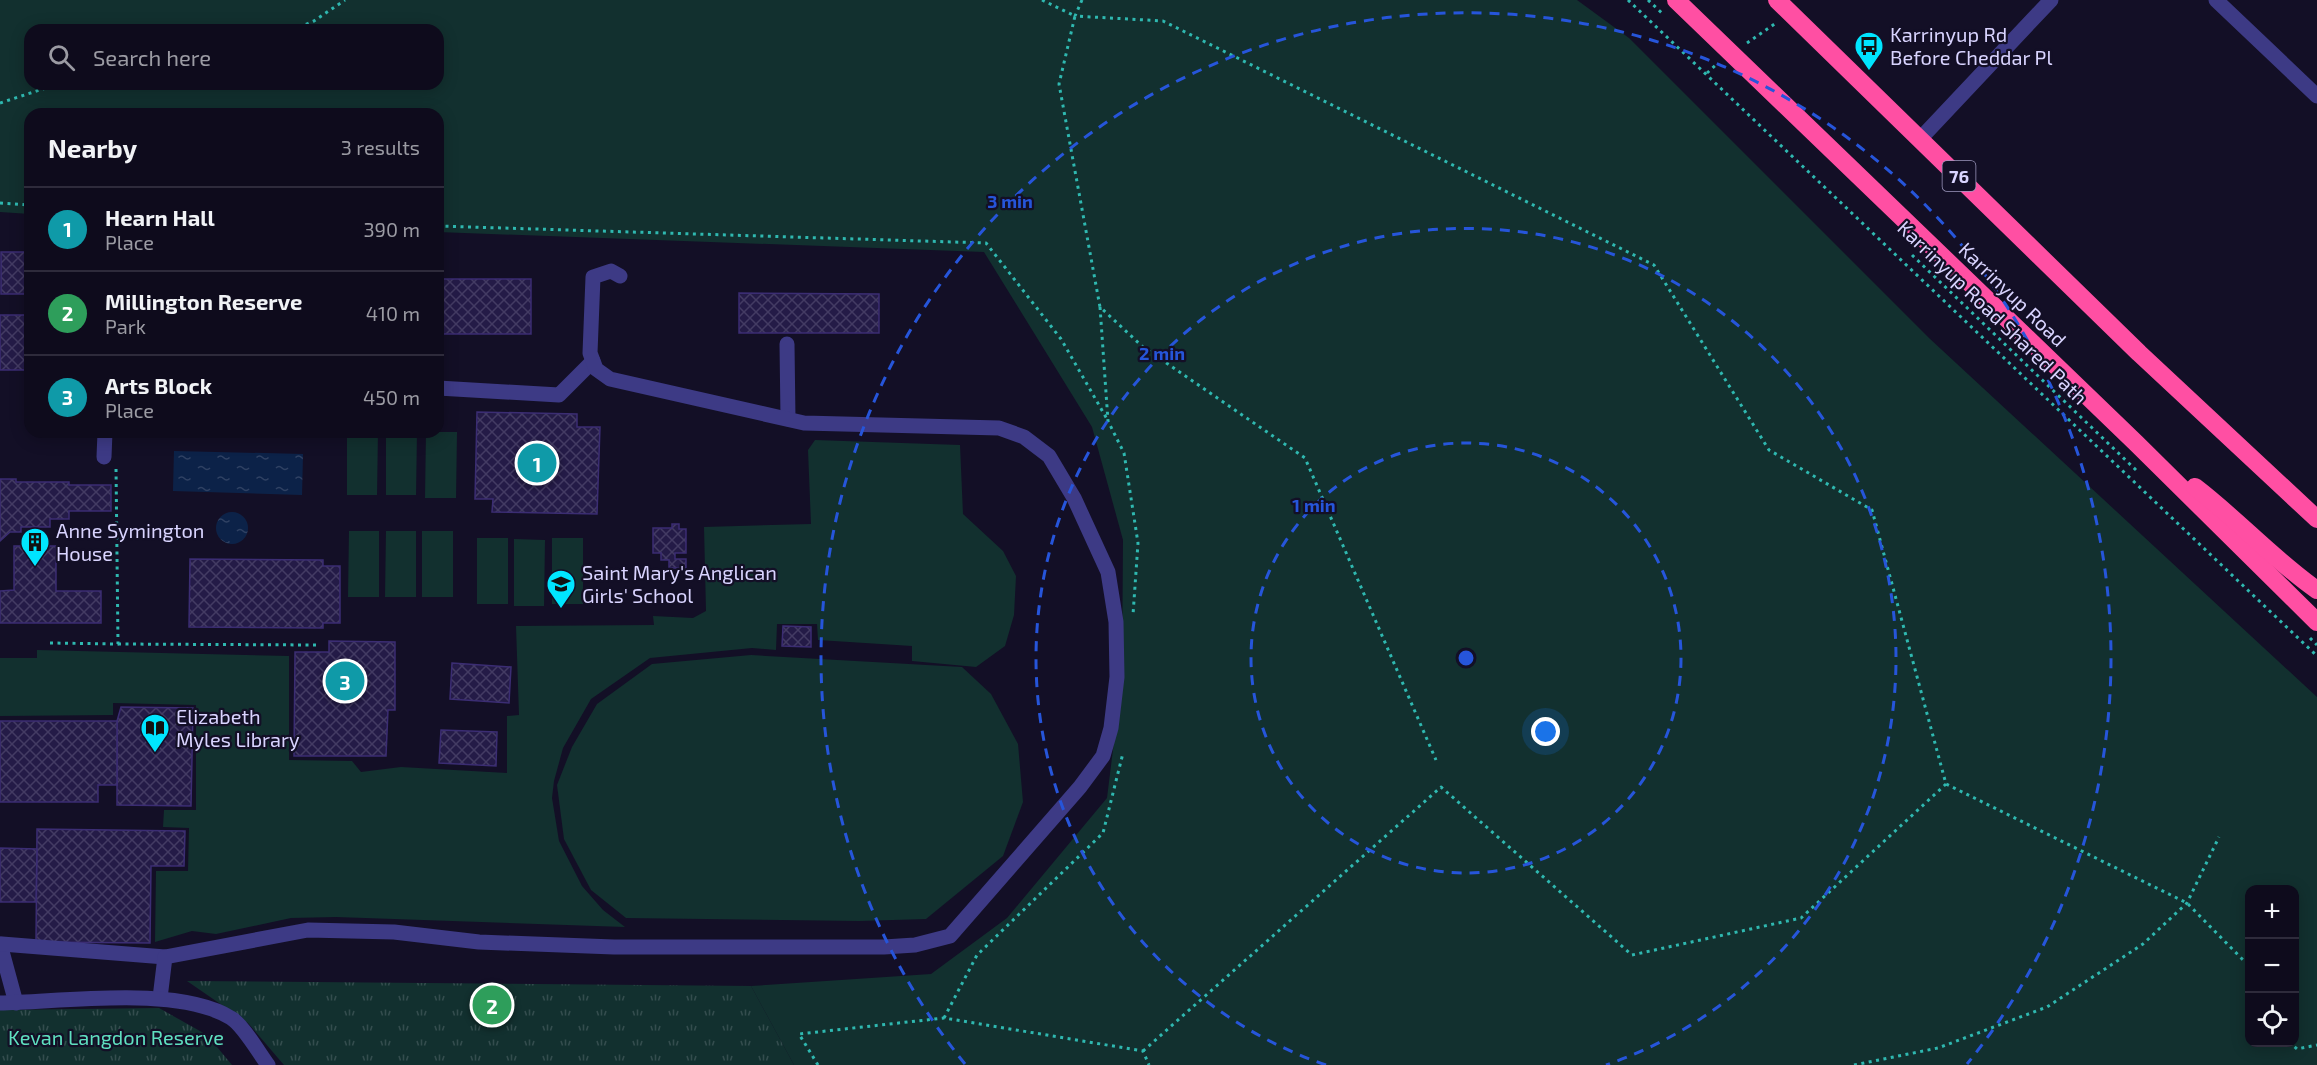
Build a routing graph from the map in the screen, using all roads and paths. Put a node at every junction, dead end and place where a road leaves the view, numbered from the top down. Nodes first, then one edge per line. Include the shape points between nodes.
1 (345, 0) edge
2 (1042, 0) edge
3 (1082, 0) edge
4 (1628, 0) edge
5 (1648, 0) edge
6 (1676, 0) edge
7 (2051, 0) edge
8 (2216, 0) edge
9 (1784, 6) edge
10 (1075, 16) junction
11 (1665, 16) dead end
12 (307, 24) edge
13 (1722, 59) junction
14 (1707, 73) junction
15 (1724, 73) dead end
16 (40, 90) edge
17 (2317, 96) edge
18 (0, 103) edge
19 (1921, 138) junction
20 (0, 203) edge
21 (24, 205) edge
22 (444, 225) edge
23 (1905, 248) dead end
24 (620, 276) dead end
25 (1100, 307) junction
26 (787, 345) dead end
27 (593, 361) junction
28 (444, 388) edge
29 (788, 419) junction
30 (1108, 420) junction
31 (106, 438) edge
32 (2136, 442) junction
33 (110, 456) joint
34 (2145, 480) dead end
35 (2317, 519) edge
36 (2317, 590) edge
37 (1133, 622) dead end
38 (2313, 629) edge
39 (51, 643) dead end
40 (118, 644) junction
41 (318, 645) dead end
42 (2317, 645) edge
43 (2317, 656) edge
44 (1124, 746) dead end
45 (1436, 760) dead end
46 (1946, 784) junction
47 (2219, 837) dead end
48 (2187, 903) junction
49 (1, 944) edge
50 (165, 957) junction
51 (2245, 962) edge
52 (160, 998) junction
53 (8, 1003) edge
54 (944, 1018) junction
55 (2317, 1046) edge
56 (2295, 1047) edge
57 (1143, 1050) junction
58 (267, 1065) edge
59 (818, 1065) edge
60 (1149, 1065) edge
61 (1854, 1065) edge

1 - 12 path
2 - 10 path
3 - 10 path
4 - 14 path
5 - 11 path
6 - 13 highway, Karrinyup Road
7 - 19 street
8 - 17 street
9 - 13 path
9 - 19 highway, 76
10 - 25 path via 1059,84
10 - 46 path via 1162,21 1654,266 1769,450 1872,510
13 - 14 path
13 - 15 path
13 - 32 highway, Karrinyup Road
14 - 43 path
16 - 18 path
19 - 35 highway, 76 via 2139,353
20 - 21 path
22 - 30 path via 987,243 1061,339
23 - 34 path, Karrinyup Road Shared Path
24 - 27 street via 611,271 593,277
25 - 30 path
25 - 45 path via 1143,347 1305,458
26 - 29 street
27 - 28 street via 559,394
27 - 29 street via 596,369 610,379
29 - 50 street via 804,423 999,428 1024,437 1048,456 1074,498 1108,572 1116,622 1117,677 1103,756 950,936 915,945 884,947 614,947 308,930
30 - 37 path via 1124,453 1138,543
31 - 33 street
32 - 36 highway via 2233,516
32 - 38 highway, Karrinyup Road
33 - 40 path
38 - 42 path
39 - 40 path
40 - 41 path
44 - 54 path via 1102,833 977,955
46 - 48 path
46 - 57 path via 1801,918 1632,955 1441,787
47 - 48 path
48 - 51 path
48 - 61 path via 2143,944 2047,1007 1938,1048
49 - 50 street
49 - 53 street
50 - 52 street
52 - 53 street
52 - 58 street via 197,1003 233,1019
54 - 57 path
54 - 59 path via 800,1034
55 - 56 path
57 - 60 path

